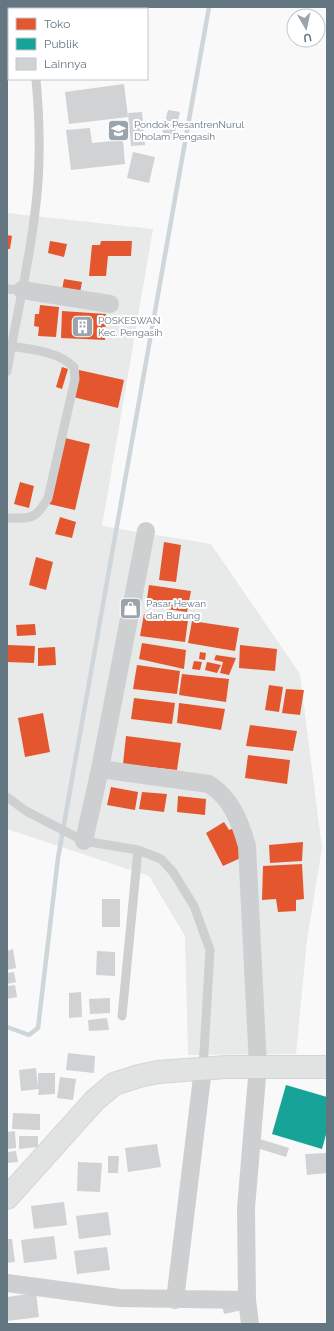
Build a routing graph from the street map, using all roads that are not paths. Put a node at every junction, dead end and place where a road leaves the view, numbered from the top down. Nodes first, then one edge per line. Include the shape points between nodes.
1 (36, 80) edge
2 (14, 289) edge
3 (110, 304) dead end
4 (12, 346) junction
5 (7, 371) edge
6 (7, 518) edge
7 (146, 531) dead end
8 (100, 769) junction
9 (7, 797) edge
10 (84, 841) junction
11 (138, 850) junction
12 (122, 1016) dead end
13 (258, 1066) junction
14 (327, 1067) edge
15 (203, 1069) junction
16 (7, 1198) edge
17 (7, 1283) edge
18 (175, 1300) junction
19 (248, 1300) junction
20 (250, 1324) edge

1 - 2 lane via 39,167 35,213
2 - 3 street
2 - 4 lane
4 - 5 lane
4 - 6 lane via 56,354 66,359 74,367 75,379 48,498 39,513 27,519
7 - 8 street
8 - 10 street
8 - 13 street via 209,784 221,792 241,824 247,846
9 - 10 lane via 26,811
10 - 11 lane
11 - 12 lane
11 - 15 lane via 161,859 173,872 194,906 210,950
13 - 14 street
13 - 15 street
13 - 19 street via 246,1208
15 - 16 street via 158,1072 114,1084 95,1100
15 - 18 street
17 - 18 street via 119,1298
18 - 19 street
19 - 20 street

